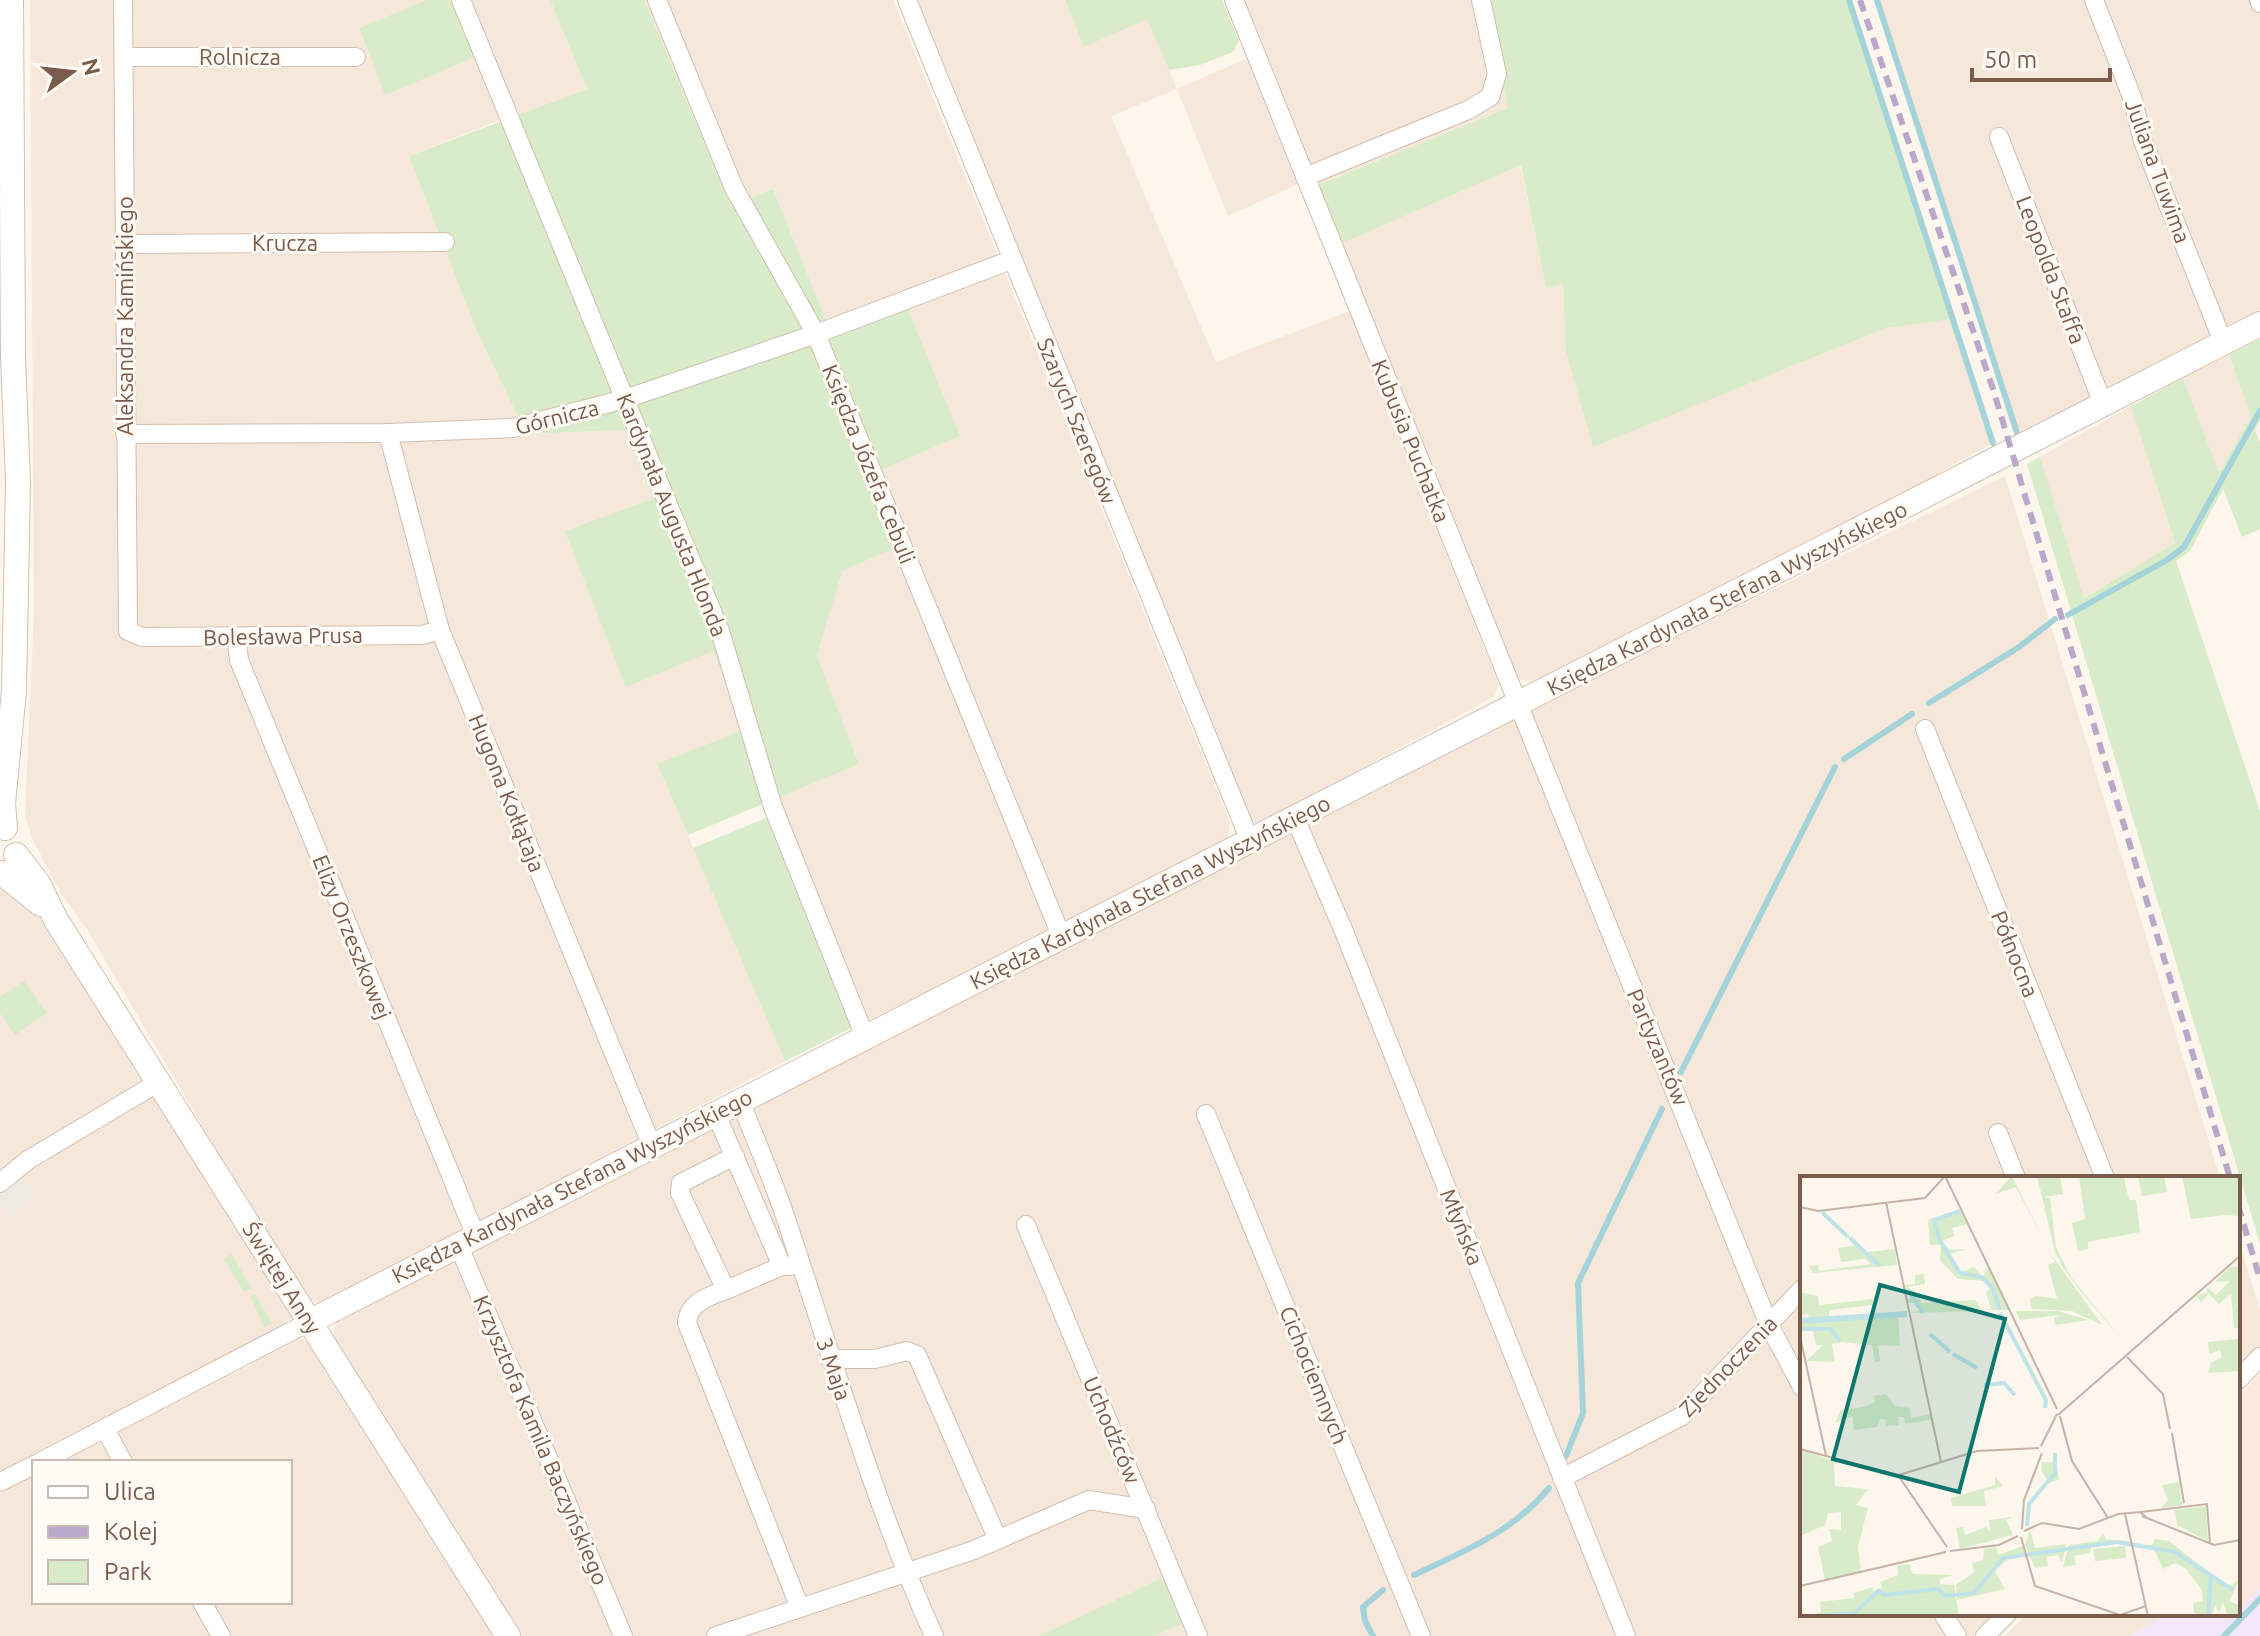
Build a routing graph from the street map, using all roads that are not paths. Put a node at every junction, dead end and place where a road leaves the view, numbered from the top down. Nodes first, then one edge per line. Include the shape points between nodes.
1 (11, 0) edge
2 (123, 0) edge
3 (461, 0) edge
4 (657, 0) edge
5 (907, 0) edge
6 (1234, 0) edge
7 (1481, 0) edge
8 (2094, 0) edge
9 (124, 57) junction
10 (356, 57) dead end
11 (1999, 137) dead end
12 (1305, 177) junction
13 (445, 242) dead end
14 (124, 244) junction
15 (1011, 260) junction
16 (2260, 324) edge
17 (816, 334) junction
18 (2223, 342) junction
19 (13, 368) junction
20 (625, 399) junction
21 (2103, 404) junction
22 (388, 433) junction
23 (125, 434) junction
24 (0, 477) edge
25 (0, 502) edge
26 (0, 554) edge
27 (0, 575) edge
28 (440, 630) junction
29 (128, 631) joint
30 (236, 637) junction
31 (0, 696) edge
32 (1517, 705) junction
33 (1925, 729) dead end
34 (1295, 818) junction
35 (2, 827) edge
36 (1250, 841) junction
37 (6, 867) edge
38 (1062, 938) junction
39 (865, 1037) junction
40 (159, 1082) junction
41 (740, 1100) junction
42 (715, 1112) junction
43 (1206, 1114) dead end
44 (1998, 1133) dead end
45 (651, 1144) junction
46 (735, 1156) junction
47 (2015, 1176) edge
48 (2104, 1176) edge
49 (0, 1183) edge
50 (1026, 1225) dead end
51 (467, 1239) junction
52 (791, 1265) junction
53 (726, 1290) junction
54 (1800, 1291) edge
55 (309, 1322) junction
56 (1769, 1325) junction
57 (2260, 1357) edge
58 (830, 1359) junction
59 (2240, 1378) edge
60 (1800, 1383) edge
61 (105, 1429) junction
62 (44, 1460) edge
63 (122, 1460) edge
64 (32, 1466) edge
65 (1562, 1478) junction
66 (0, 1482) edge
67 (1146, 1509) junction
68 (998, 1540) junction
69 (906, 1574) junction
70 (203, 1604) edge
71 (800, 1608) junction
72 (1944, 1616) edge
73 (2005, 1616) edge
74 (221, 1636) edge
75 (508, 1636) edge
76 (623, 1636) edge
77 (716, 1636) edge
78 (934, 1636) edge
79 (1198, 1636) edge
80 (1421, 1636) edge
81 (1626, 1636) edge
82 (1957, 1636) edge
83 (1985, 1636) edge

1 - 19 street
2 - 9 street, Aleksandra Kamińskiego
3 - 20 street, Kardynała Augusta Hlonda
4 - 17 street, Księdza Józefa Cebuli via 734,188
5 - 15 street, Szarych Szeregów
6 - 12 street, Kubusia Puchatka
7 - 12 street via 1497,74 1490,97
8 - 18 street, Juliana Tuwima
9 - 10 street, Rolnicza
9 - 14 street, Aleksandra Kamińskiego
11 - 21 street, Leopolda Staffa
12 - 32 street, Kubusia Puchatka
13 - 14 street, Krucza
14 - 23 street, Aleksandra Kamińskiego
15 - 17 street, Górnicza
15 - 36 street, Szarych Szeregów
16 - 18 street, Księdza Kardynała Stefana Wyszyńskiego
17 - 20 street, Górnicza
17 - 38 street, Księdza Józefa Cebuli
18 - 21 street, Księdza Kardynała Stefana Wyszyńskiego
19 - 24 street
19 - 35 street via 18,481 14,691
20 - 22 street, Górnicza via 506,430
20 - 39 street, Kardynała Augusta Hlonda via 725,645 773,807
21 - 32 street, Księdza Kardynała Stefana Wyszyńskiego
22 - 23 street, Górnicza
22 - 28 street, Hugona Kołłątaja
23 - 29 street, Aleksandra Kamińskiego
25 - 26 street
27 - 31 street
28 - 30 street, Bolesława Prusa via 422,635
28 - 45 street, Hugona Kołłątaja
29 - 30 street, Bolesława Prusa via 142,637
30 - 51 street, Elizy Orzeszkowej via 244,673
32 - 34 street, Księdza Kardynała Stefana Wyszyńskiego
32 - 56 street, Partyzantów
33 - 48 street, Północna
34 - 36 street, Księdza Kardynała Stefana Wyszyńskiego
34 - 65 street, Młyńska
35 - 37 street, Świętej Anny via 14,840
36 - 38 street, Księdza Kardynała Stefana Wyszyńskiego
37 - 40 street, Świętej Anny via 38,883
38 - 39 street, Księdza Kardynała Stefana Wyszyńskiego
39 - 41 street, Księdza Kardynała Stefana Wyszyńskiego
40 - 49 street via 28,1160
40 - 55 street, Świętej Anny
41 - 42 street, Księdza Kardynała Stefana Wyszyńskiego
41 - 52 street, 3 Maja
42 - 45 street, Księdza Kardynała Stefana Wyszyńskiego
42 - 46 street
43 - 80 street, Cichociemnych
44 - 47 street
45 - 51 street, Księdza Kardynała Stefana Wyszyńskiego
46 - 52 street
46 - 53 street via 679,1188
50 - 67 street, Uchodźców
51 - 55 street, Księdza Kardynała Stefana Wyszyńskiego
51 - 76 street, Krzysztofa Kamila Baczyńskiego
52 - 53 street
52 - 58 street, 3 Maja
53 - 71 street via 698,1303 687,1323
54 - 56 street, Zjednoczenia
55 - 61 street, Księdza Kardynała Stefana Wyszyńskiego
55 - 75 street, Świętej Anny
56 - 60 street, Partyzantów
56 - 65 street, Zjednoczenia via 1682,1416
57 - 59 street
58 - 68 street via 875,1359 907,1351 917,1355
58 - 69 street, 3 Maja
61 - 62 street, Księdza Kardynała Stefana Wyszyńskiego
61 - 63 street
64 - 66 street
65 - 81 street, Młyńska
67 - 68 street via 1089,1500
67 - 79 street, Uchodźców
68 - 69 street
69 - 71 street
69 - 78 street, 3 Maja
70 - 74 street
71 - 77 street
72 - 82 street
73 - 83 street

